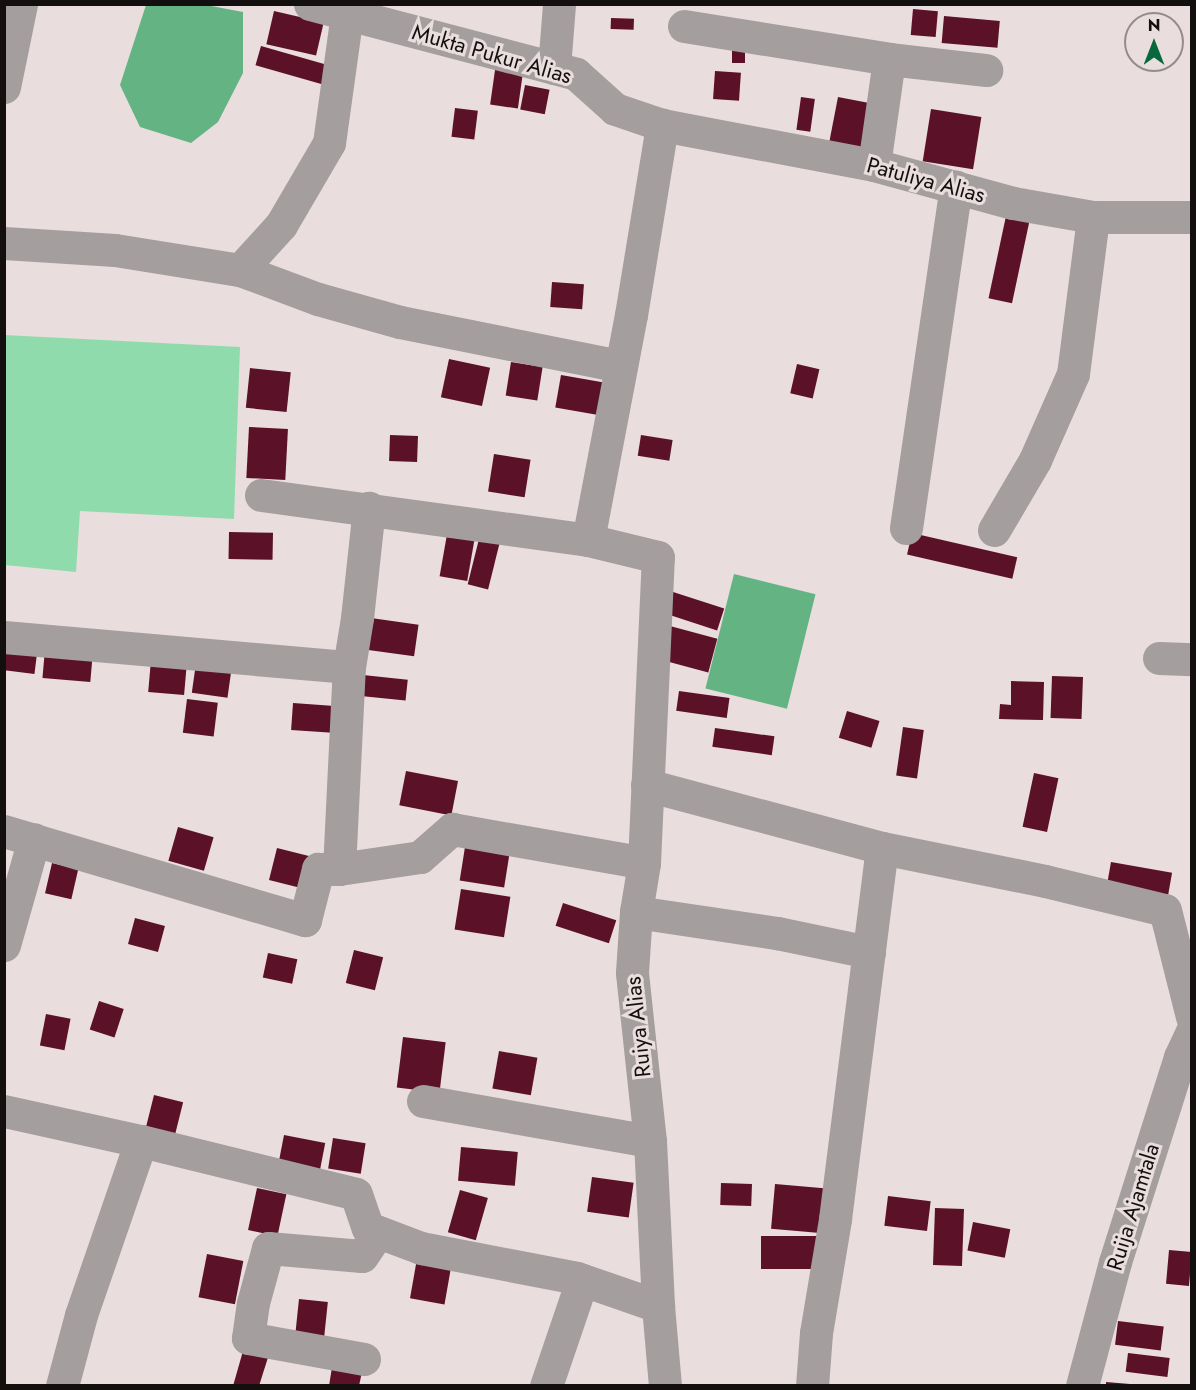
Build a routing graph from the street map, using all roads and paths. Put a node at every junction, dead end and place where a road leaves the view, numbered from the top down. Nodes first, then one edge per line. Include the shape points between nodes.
1 (21, 4) edge
2 (310, 4) edge
3 (559, 4) edge
4 (346, 14) junction
5 (684, 26) dead end
6 (889, 59) junction
7 (554, 68) junction
8 (986, 70) dead end
9 (4, 87) edge
10 (662, 124) junction
11 (874, 165) junction
12 (956, 188) junction
13 (1191, 216) edge
14 (1093, 217) junction
15 (4, 243) edge
16 (240, 270) junction
17 (621, 366) junction
18 (261, 495) dead end
19 (369, 508) junction
20 (906, 528) dead end
21 (994, 530) dead end
22 (588, 540) junction
23 (4, 638) edge
24 (1159, 658) dead end
25 (1191, 659) edge
26 (349, 667) junction
27 (647, 785) junction
28 (19, 835) edge
29 (882, 848) junction
30 (644, 863) junction
31 (339, 869) junction
32 (636, 912) junction
33 (4, 945) edge
34 (869, 952) junction
35 (1191, 1017) edge
36 (1191, 1031) edge
37 (423, 1101) dead end
38 (4, 1111) edge
39 (141, 1141) junction
40 (650, 1141) junction
41 (378, 1232) junction
42 (582, 1280) junction
43 (658, 1306) junction
44 (364, 1359) dead end
45 (62, 1386) edge
46 (546, 1386) edge
47 (665, 1386) edge
48 (812, 1386) edge
49 (1082, 1386) edge

1 - 9 street
2 - 4 street, Mukta Pukur Alias
3 - 7 street
4 - 7 street, Mukta Pukur Alias
4 - 16 street via 329,144 281,225
5 - 6 street
6 - 8 street
6 - 11 street
7 - 10 street, Mukta Pukur Alias via 576,74 615,109
10 - 11 street, Patuliya Alias
10 - 17 street
11 - 12 street, Patuliya Alias
12 - 14 street, Patuliya Alias
12 - 20 street
13 - 14 street, Patuliya Alias
14 - 21 street via 1073,374 1035,460
15 - 16 street via 115,250
16 - 17 street via 318,299 400,322
17 - 22 street
18 - 19 street
19 - 22 street
19 - 26 street
22 - 27 street, Ruiya Alias via 658,557
23 - 26 street
24 - 25 street
26 - 31 street
27 - 29 street
27 - 30 street, Ruiya Alias
28 - 31 street via 305,920 318,869
28 - 33 street
29 - 34 street
29 - 35 street via 1046,880 1165,910
30 - 31 street via 452,829 420,857
30 - 32 street, Ruiya Alias
32 - 34 street via 777,933
32 - 40 street, Ruiya Alias via 632,973
34 - 48 street
36 - 49 street, Ruija Ajamtala via 1115,1262
37 - 40 street
38 - 39 street
39 - 41 street via 356,1194 368,1228
39 - 45 street via 81,1315
40 - 43 street, Ruiya Alias
41 - 42 street via 421,1248
41 - 44 street via 362,1256 268,1248 248,1338
42 - 43 street
42 - 46 street
43 - 47 street, Ruiya Alias

